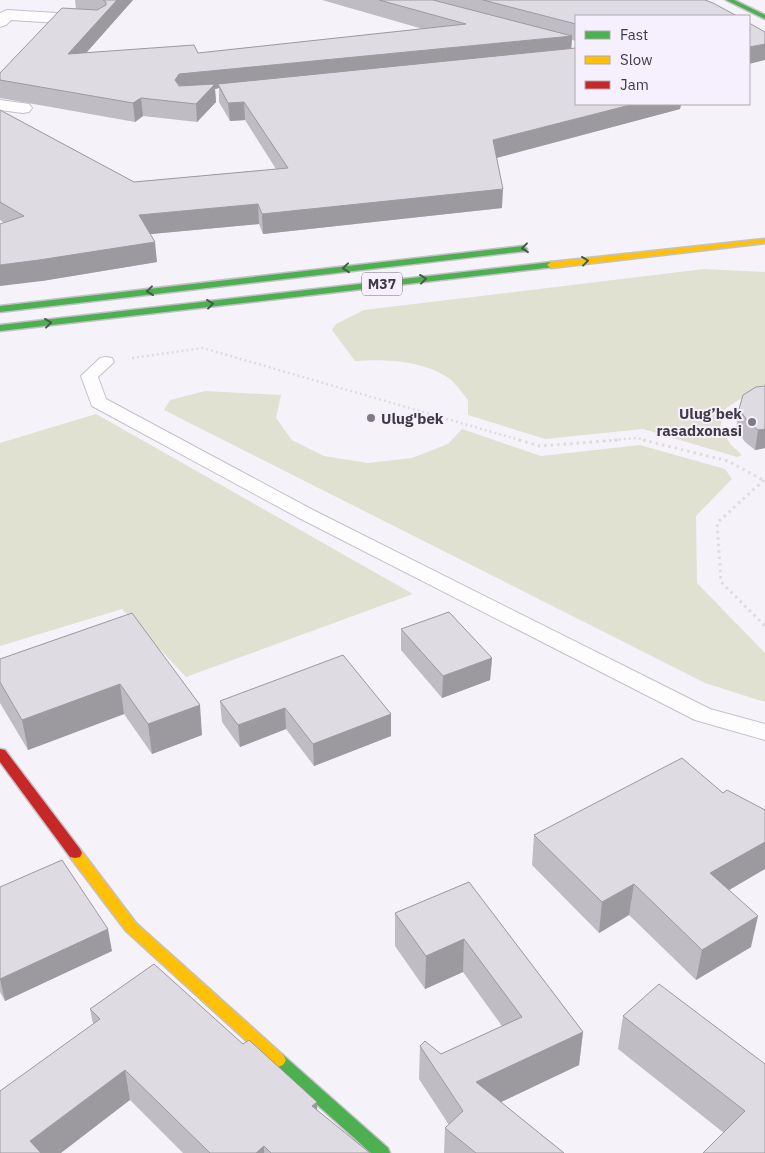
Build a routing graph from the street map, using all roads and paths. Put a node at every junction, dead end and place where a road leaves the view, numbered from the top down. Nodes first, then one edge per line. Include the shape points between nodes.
1 (729, 0) edge
2 (765, 17) edge
3 (99, 20) edge
4 (0, 22) edge
5 (0, 105) edge
6 (23, 108) dead end
7 (765, 240) edge
8 (534, 247) dead end
9 (0, 309) edge
10 (0, 328) edge
11 (106, 362) joint
12 (764, 480) edge
13 (765, 626) edge
14 (765, 732) edge
15 (0, 753) edge
16 (382, 1153) edge

1 - 2 main road
3 - 4 street via 6,15
5 - 6 street
10 -> 7 main road, M37
8 -> 9 main road, M37
11 - 12 path via 203,348 540,446 637,438 728,461
11 - 14 lane via 89,376 98,402 306,514 703,715
12 - 13 path via 717,523 721,582
15 - 16 main road via 131,927

